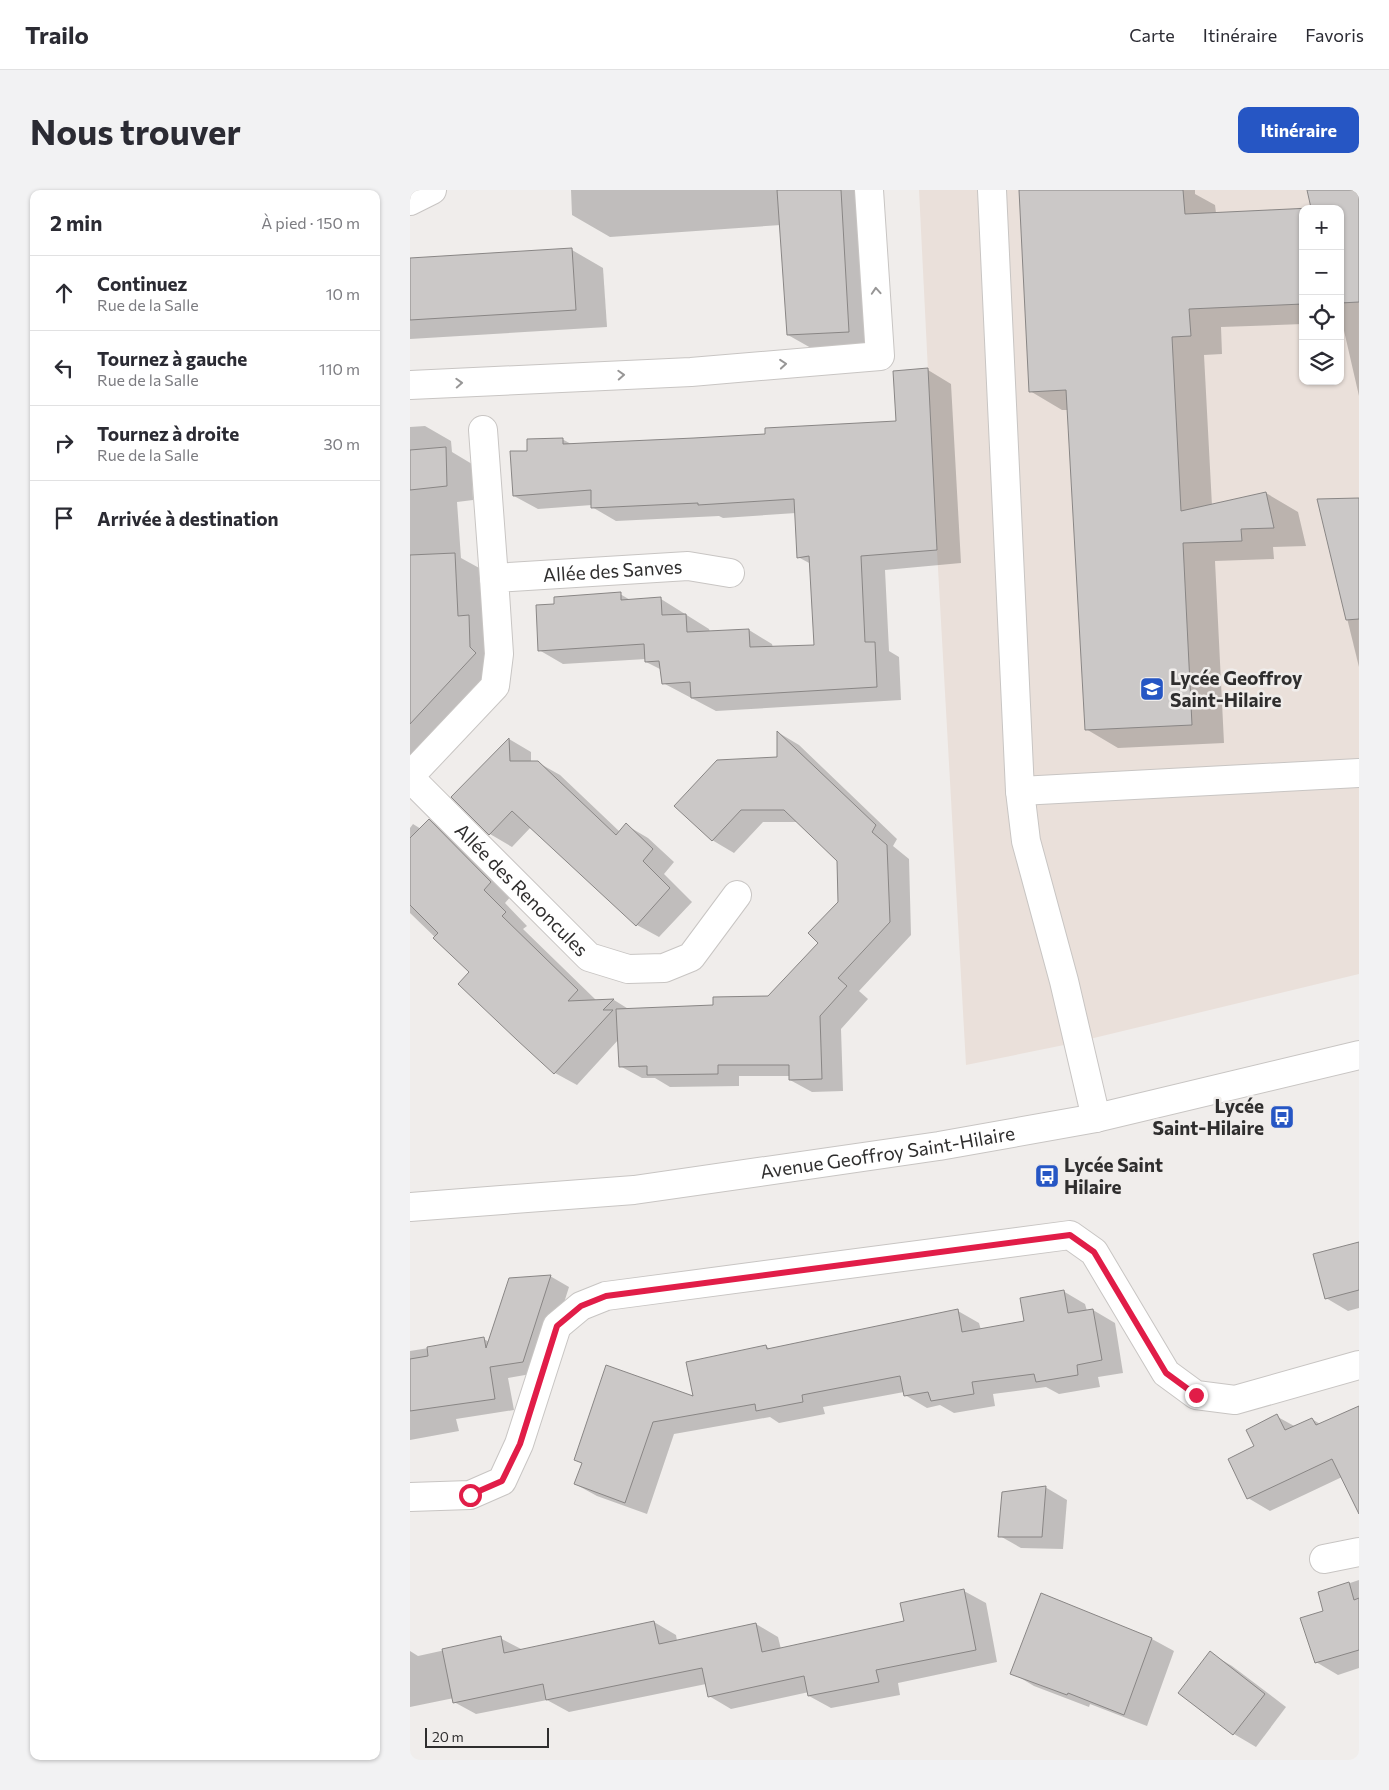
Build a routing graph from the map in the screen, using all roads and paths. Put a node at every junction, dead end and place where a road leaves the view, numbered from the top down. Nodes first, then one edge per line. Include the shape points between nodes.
1 (432, 190) edge
2 (869, 190) edge
3 (992, 190) edge
4 (410, 201) edge
5 (410, 385) edge
6 (483, 430) dead end
7 (730, 573) dead end
8 (494, 578) junction
9 (1359, 773) edge
10 (410, 777) edge
11 (1020, 791) junction
12 (737, 895) dead end
13 (1359, 1055) edge
14 (1096, 1118) junction
15 (410, 1207) edge
16 (1359, 1365) edge
17 (410, 1497) edge
18 (1359, 1552) edge
19 (1324, 1560) dead end

1 - 4 street
5 -> 2 street via 692,372 880,356
3 - 11 street
6 - 8 street
7 - 8 street, Allée des Sanves via 688,566
8 - 10 street via 499,654 495,686
9 - 11 street
10 - 12 street, Allée des Renoncules via 589,957 628,969 664,968 692,957
11 - 14 street via 1026,841 1064,981
13 - 14 street, Avenue Geoffroy Saint-Hilaire
14 - 15 street, Avenue Geoffroy Saint-Hilaire via 939,1146 634,1190
16 - 17 street via 1235,1400 1196,1395 1166,1373 1094,1252 1070,1235 606,1296 581,1306 557,1326 520,1444 502,1481 470,1495
18 - 19 street

